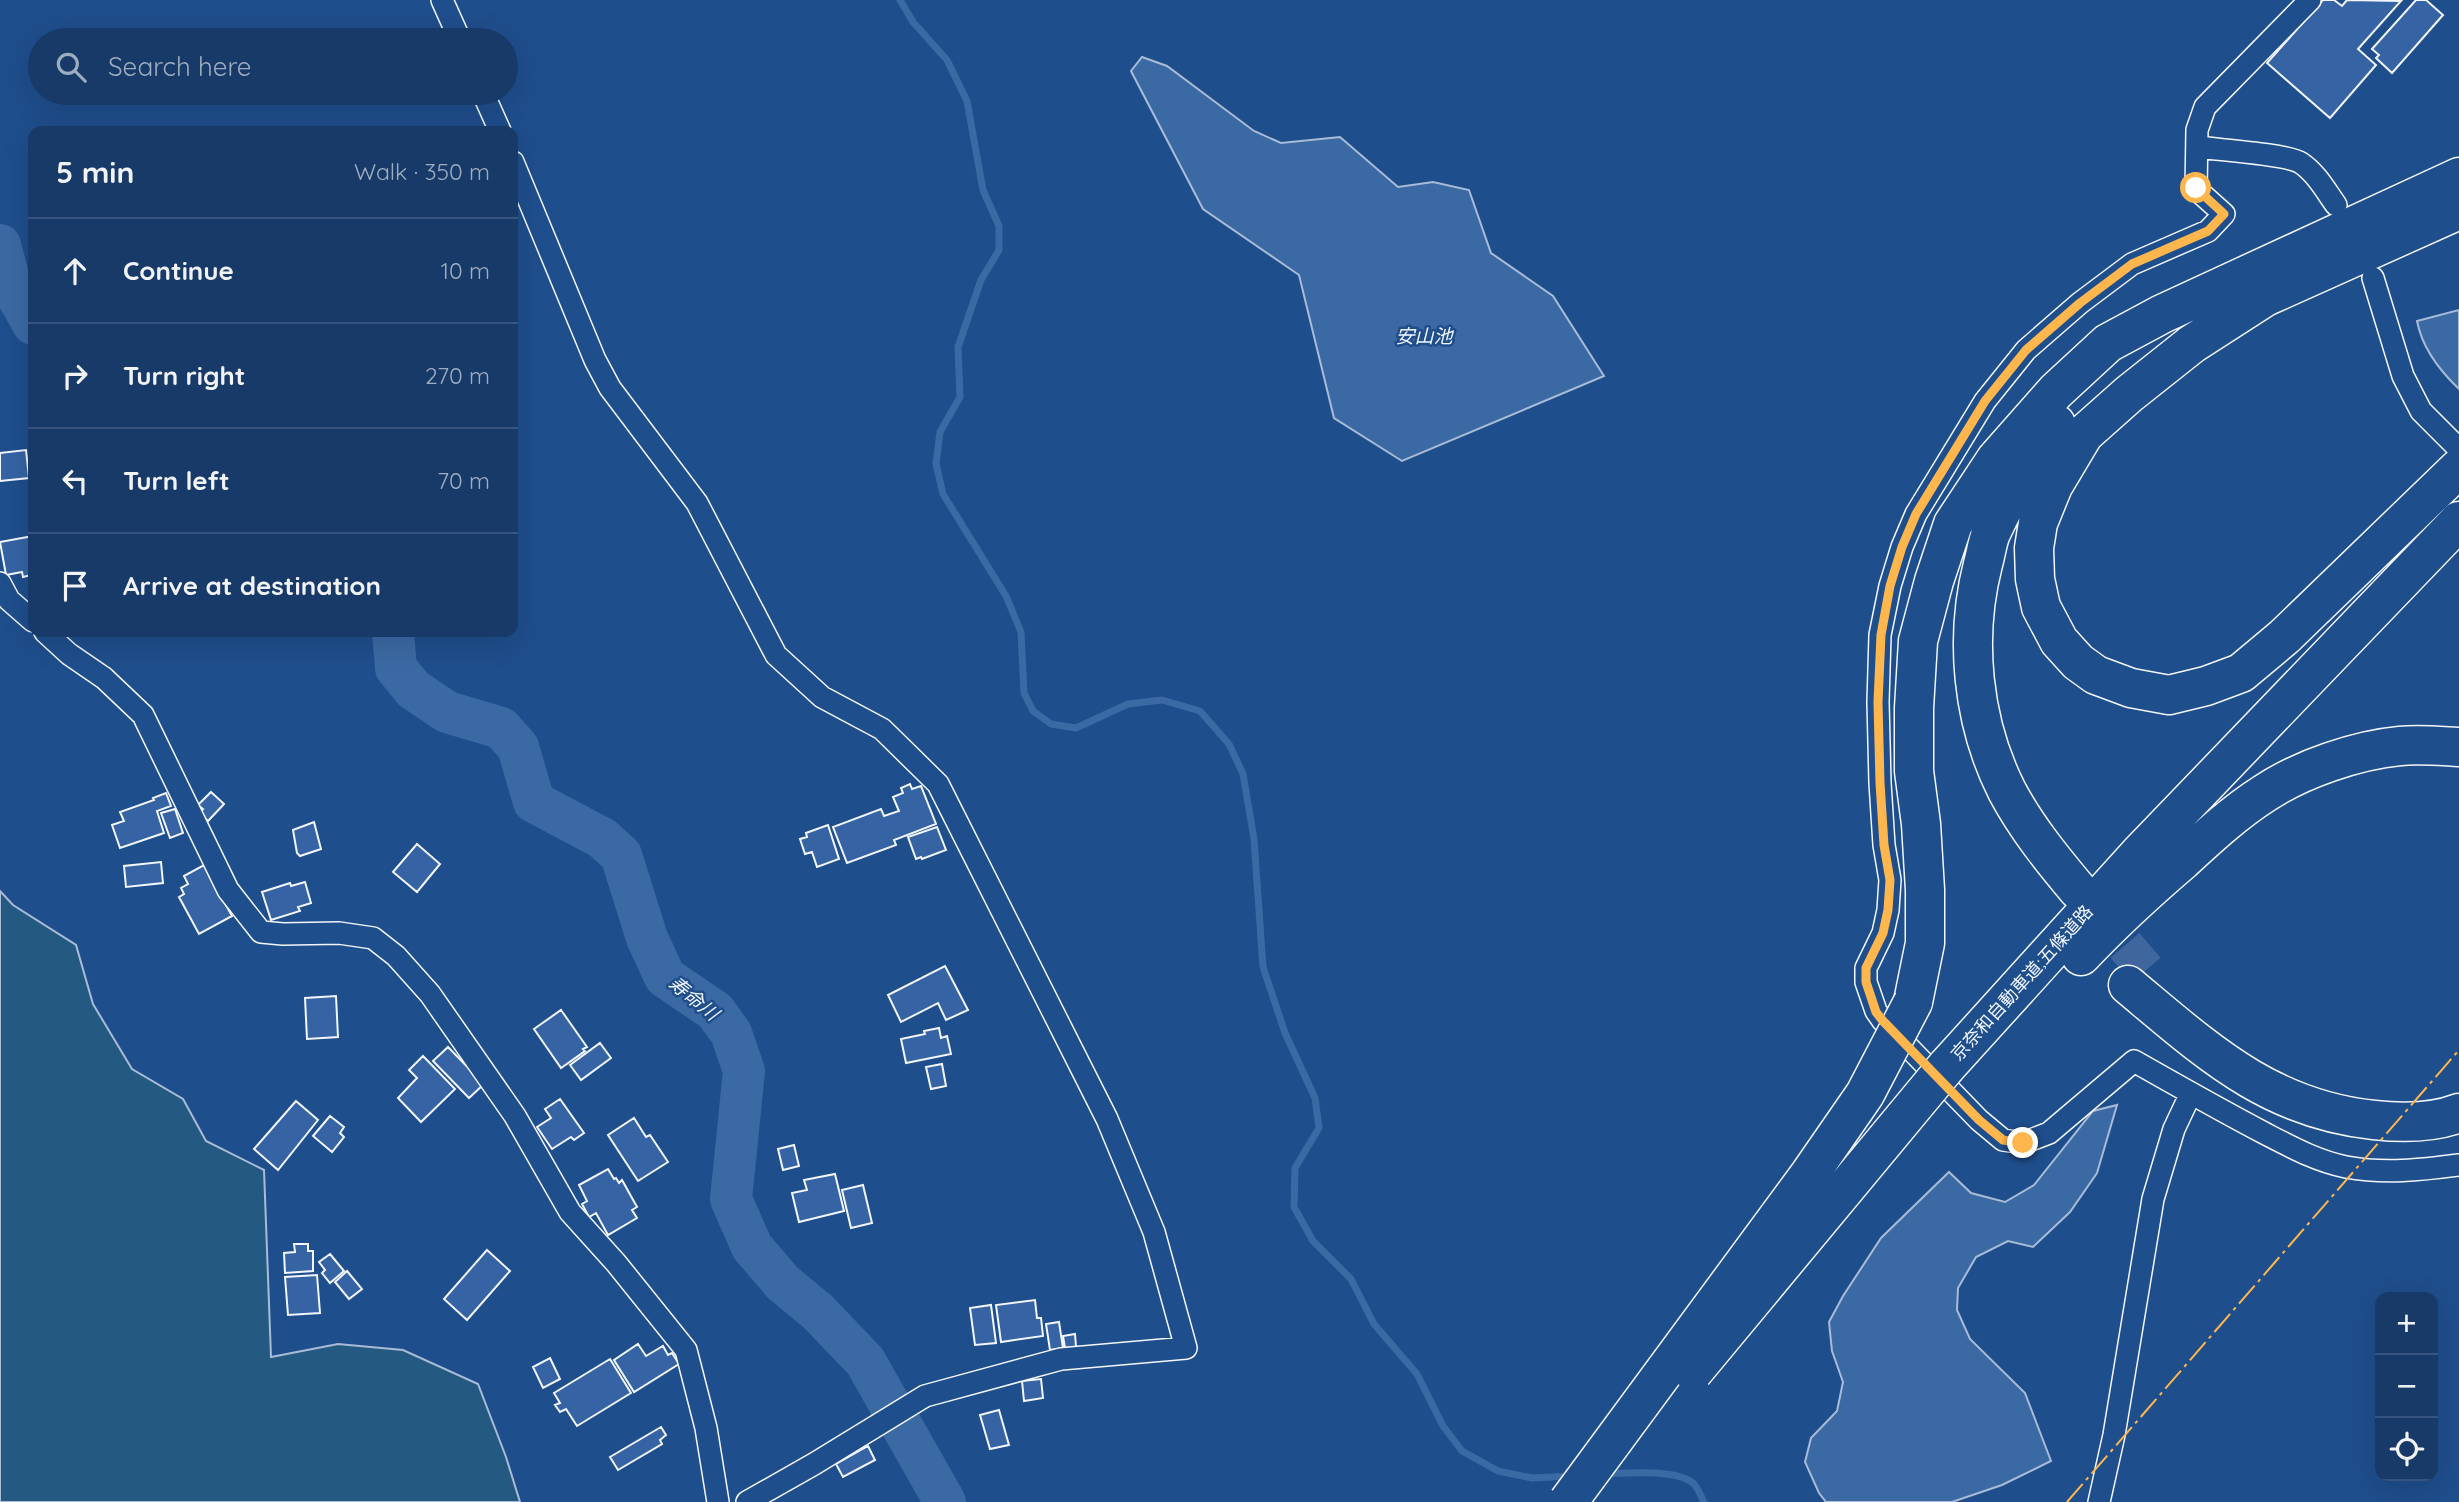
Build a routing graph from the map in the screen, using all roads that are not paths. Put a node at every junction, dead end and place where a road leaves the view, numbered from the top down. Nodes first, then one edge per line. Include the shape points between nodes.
1 (442, 0) edge
2 (2310, 0) edge
3 (455, 28) edge
4 (488, 105) edge
5 (497, 126) edge
6 (2198, 147) junction
7 (518, 174) edge
8 (2459, 177) edge
9 (2336, 205) dead end
10 (2459, 209) edge
11 (2373, 278) dead end
12 (2265, 297) junction
13 (1996, 459) junction
14 (2458, 463) edge
15 (2459, 521) edge
16 (0, 583) edge
17 (28, 617) edge
18 (50, 637) edge
19 (2459, 747) edge
20 (1956, 1075) junction
21 (2459, 1092) edge
22 (2191, 1093) junction
23 (2459, 1113) edge
24 (2459, 1165) edge
25 (718, 1502) edge
26 (747, 1502) edge
27 (1568, 1502) edge
28 (1585, 1502) edge
29 (2099, 1502) edge

1 - 3 street
2 - 6 street via 2205,107 2197,130
4 - 5 street
6 - 9 street via 2300,163
6 - 22 street via 2196,188 2224,214 2208,231 2132,264 2026,350 1959,440 1902,547 1881,635 1880,783 1890,880 1888,910 1866,968 1872,1001 1883,1021 2003,1140 2023,1143 2049,1133 2134,1061
7 - 26 street via 595,360 697,503 776,655 822,697 882,729 938,784 1107,1119 1154,1232 1186,1348 1061,1359 925,1396
8 - 13 highway via 2108,343 2056,391
10 - 12 highway
11 - 14 street via 2403,376
12 - 13 highway via 2194,326 2127,363 2061,416 2025,467 1990,536 1974,598 1972,666 1985,734 2007,790 2069,898 2022,856 1992,804 1968,745 1955,683 1957,624 1969,549
12 - 14 highway via 2192,344 2084,434 2053,486 2038,523 2035,579 2041,607 2059,641 2078,662 2130,688 2169,695 2241,673 2284,637
13 - 27 highway, bridge via 1953,524 1918,641 1914,771 1921,824 1925,943 1913,1002 1865,1094
15 - 20 highway, 京奈和自動車道;五條道路 via 2139,855
16 - 17 street via 9,600
18 - 25 street via 143,715 228,890 261,932 373,937 430,994 515,1116 570,1212 686,1350
19 - 20 highway via 2400,746 2372,751 2322,765 2264,793 2116,919
20 - 28 highway, 京奈和自動車道;五條道路, bridge via 1864,1165
21 - 23 highway via 2403,1103 2346,1099 2302,1088 2243,1053 2137,977 2189,1037 2239,1074 2301,1104 2347,1117 2400,1123
22 - 24 street via 2314,1159 2377,1171
22 - 29 street via 2174,1129 2153,1199

